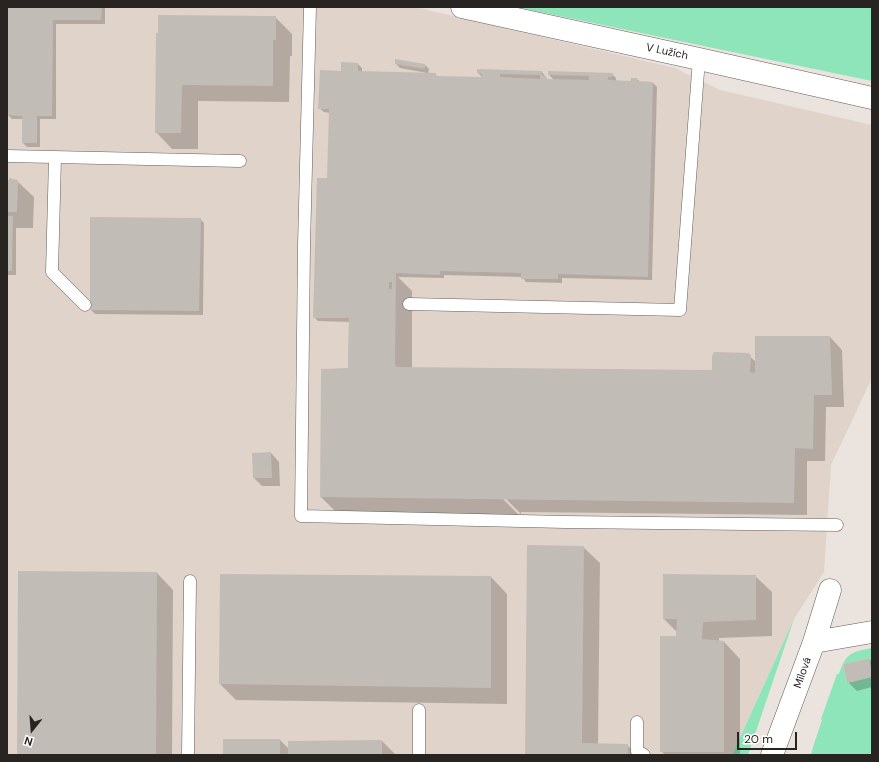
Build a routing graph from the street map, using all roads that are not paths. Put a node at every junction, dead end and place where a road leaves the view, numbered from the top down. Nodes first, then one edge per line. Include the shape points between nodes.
1 (310, 7) edge
2 (462, 7) edge
3 (699, 58) junction
4 (872, 98) edge
5 (7, 156) edge
6 (54, 158) junction
7 (240, 161) dead end
8 (85, 304) dead end
9 (409, 304) dead end
10 (837, 525) dead end
11 (190, 581) dead end
12 (830, 590) dead end
13 (872, 632) edge
14 (814, 642) junction
15 (420, 710) dead end
16 (637, 722) dead end
17 (188, 755) edge
18 (419, 755) edge
19 (644, 755) edge
20 (772, 755) edge

1 - 10 lane via 301,516
2 - 3 street, V Lužích
3 - 4 street, V Lužích
3 - 9 lane via 680,310
5 - 6 lane
6 - 7 lane
6 - 8 lane via 52,272
11 - 17 lane
12 - 14 street, Mílová
13 - 14 street
14 - 20 street, Mílová
15 - 18 lane
16 - 19 lane via 637,751

